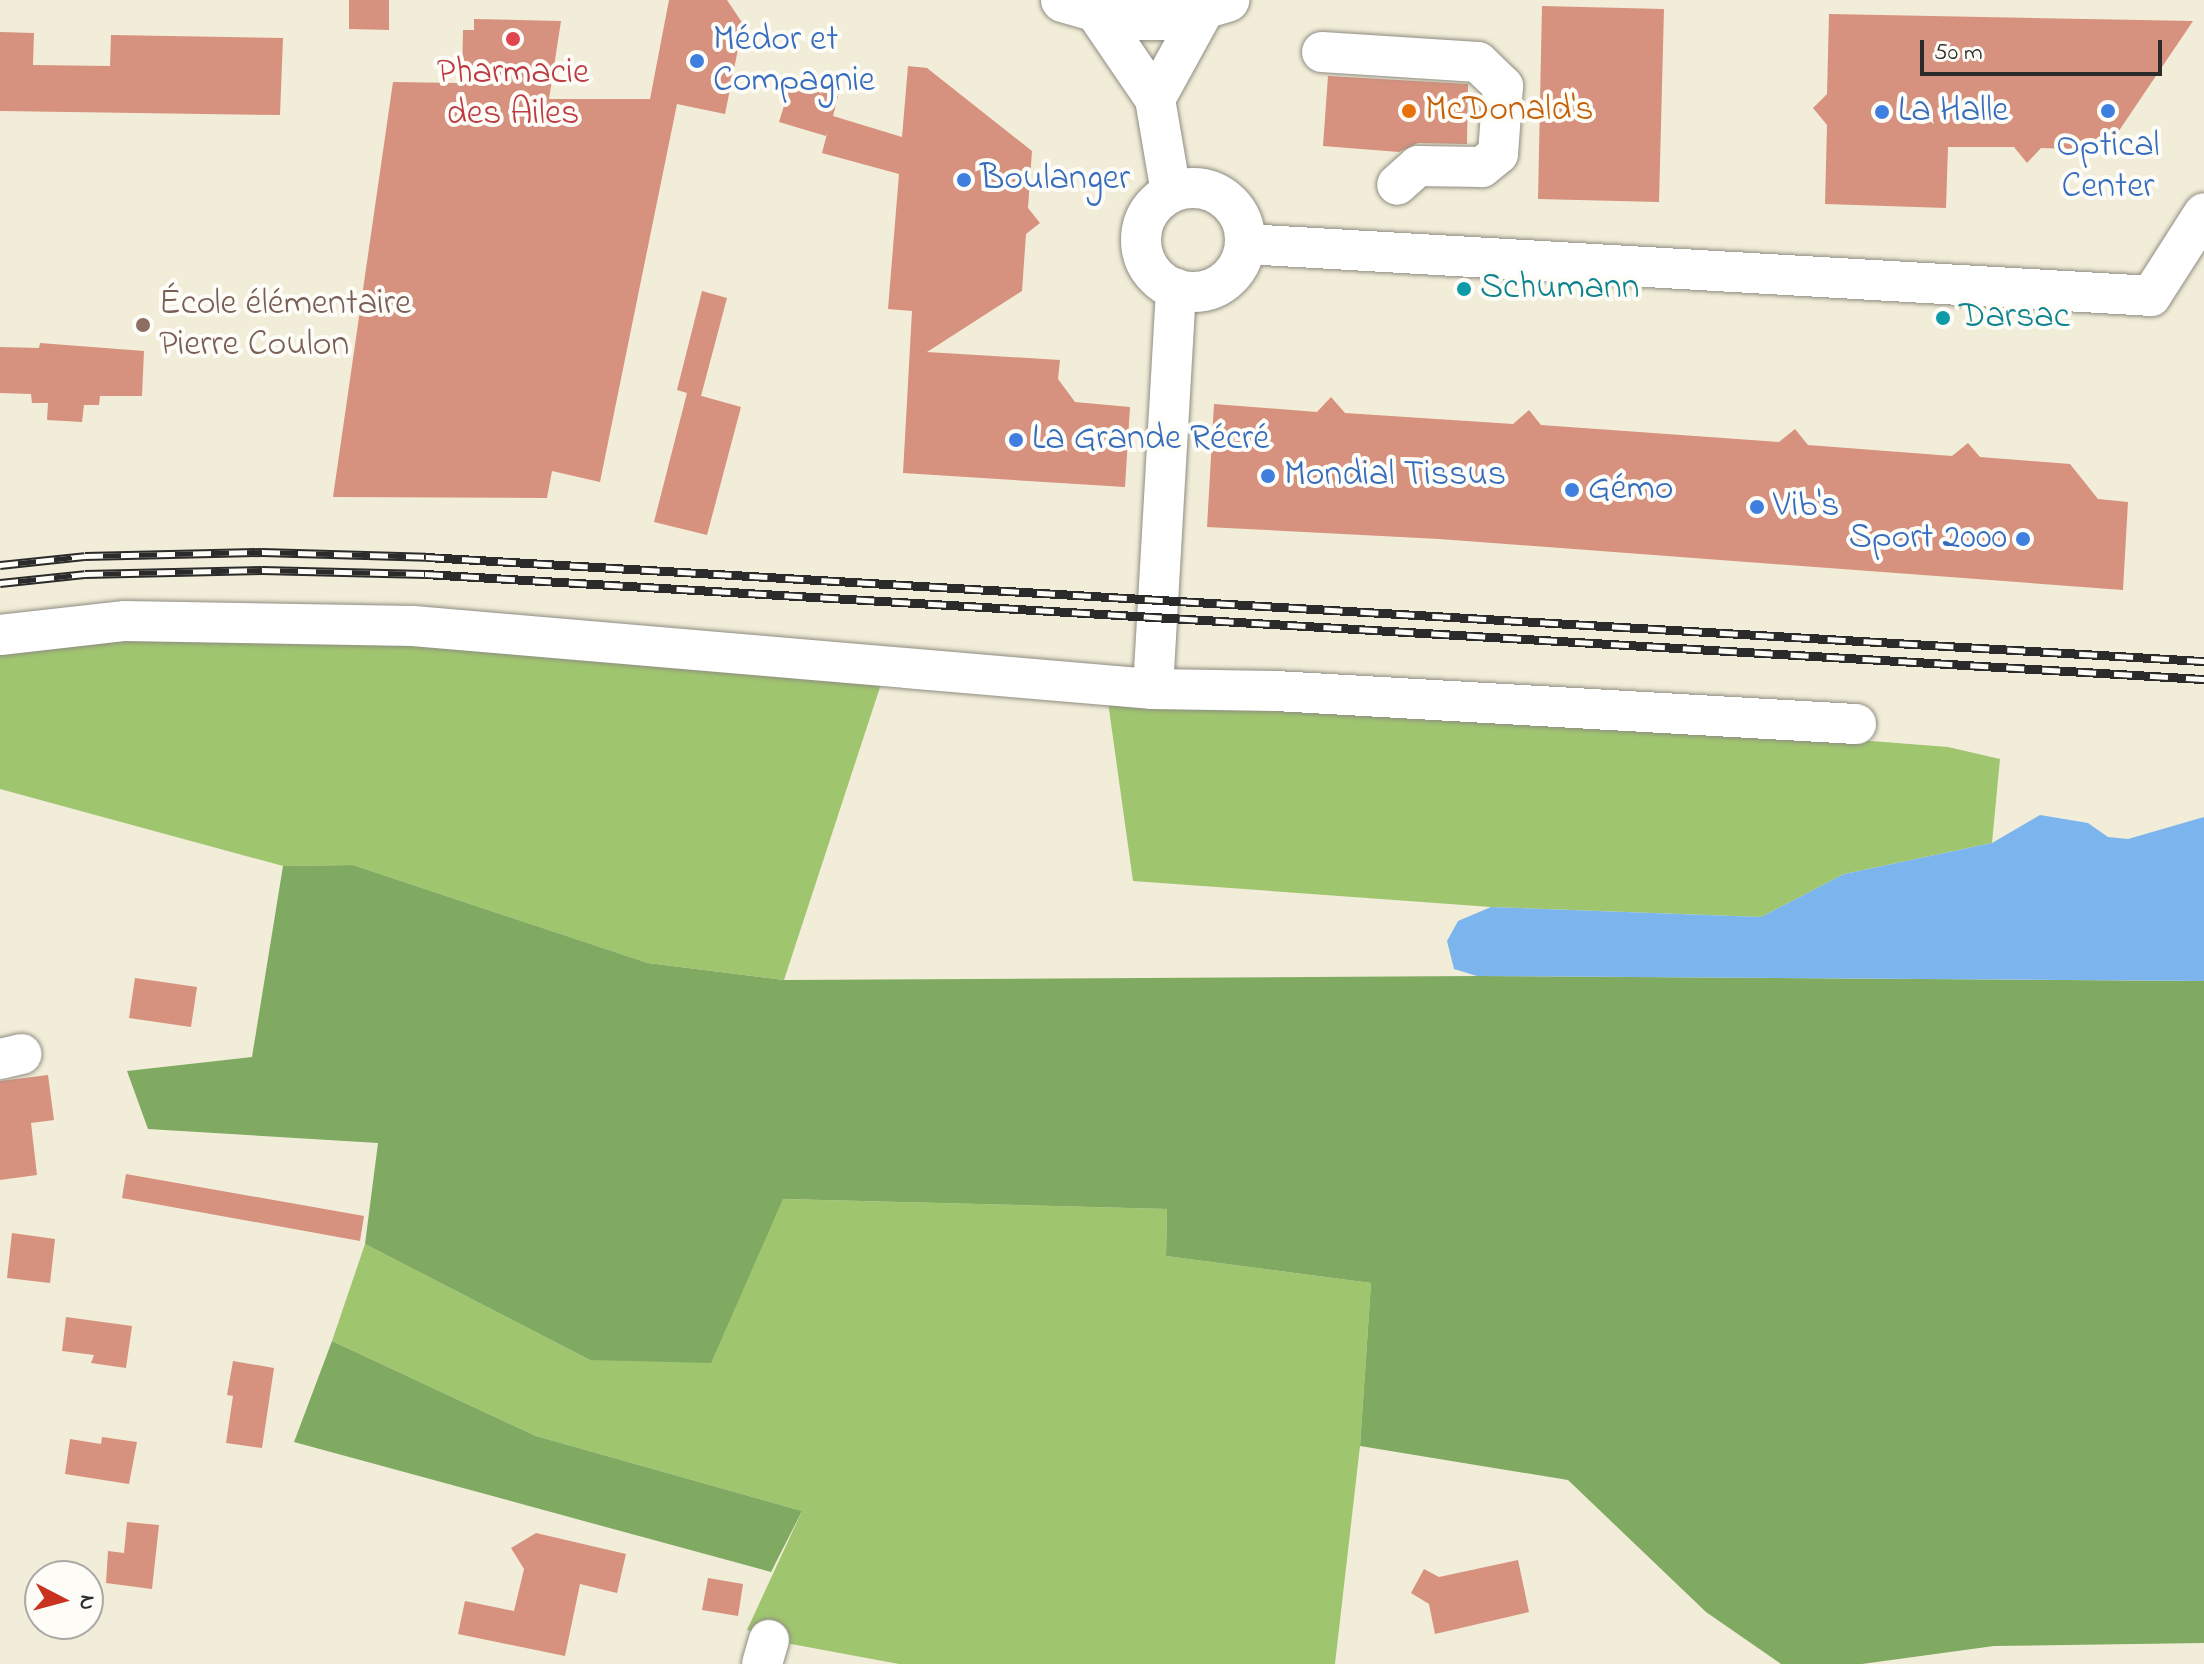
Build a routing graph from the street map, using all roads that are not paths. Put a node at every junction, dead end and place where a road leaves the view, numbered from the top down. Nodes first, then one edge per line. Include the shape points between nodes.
1 (1216, 4) edge
2 (1079, 6) edge
3 (1322, 52) dead end
4 (1155, 99) junction
5 (1397, 185) dead end
6 (1171, 193) junction
7 (2204, 213) edge
8 (1245, 244) junction
9 (1176, 289) junction
10 (0, 635) edge
11 (1153, 689) junction
12 (1856, 724) dead end

1 - 2 main road via 1165,18 1125,18
1 - 4 lane
2 - 4 lane
3 - 5 lane via 1478,62 1503,86 1498,154 1482,167 1418,166
4 - 6 lane
6 - 8 lane via 1197,188 1222,197 1240,218
6 - 9 lane via 1150,210 1141,250 1153,274
7 - 8 lane via 2151,296
8 - 9 lane via 1227,280 1202,291
9 - 11 lane
10 - 11 lane via 125,621 413,626
11 - 12 lane via 1276,691

